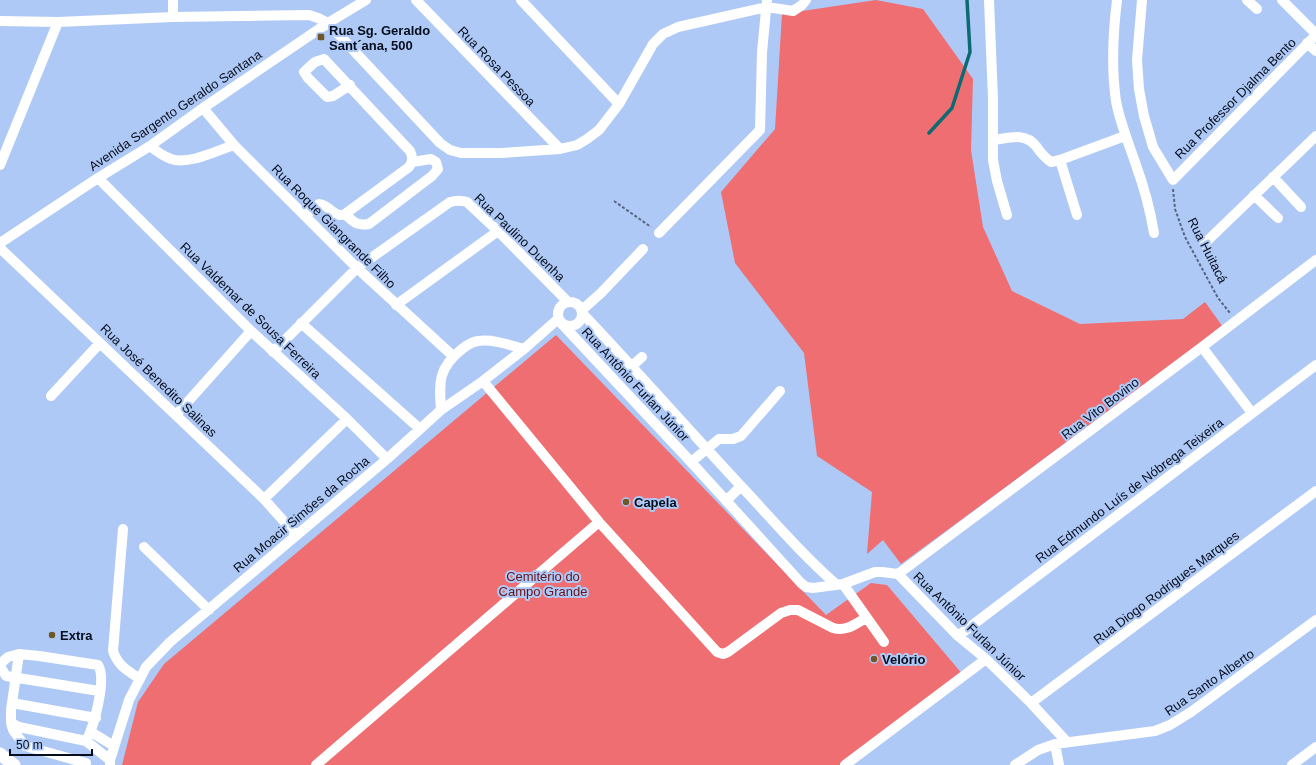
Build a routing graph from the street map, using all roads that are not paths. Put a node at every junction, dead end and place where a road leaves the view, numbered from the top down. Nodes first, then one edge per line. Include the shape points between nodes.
1 (173, 0) edge
2 (366, 0) edge
3 (416, 0) edge
4 (521, 0) edge
5 (806, 0) edge
6 (990, 0) edge
7 (1116, 0) edge
8 (1142, 0) edge
9 (1247, 0) edge
10 (1282, 0) edge
11 (767, 3) edge
12 (1257, 9) dead end
13 (173, 17) junction
14 (0, 21) edge
15 (58, 22) junction
16 (328, 23) junction
17 (1316, 34) edge
18 (1307, 44) junction
19 (1316, 50) edge
20 (350, 85) dead end
21 (619, 104) junction
22 (204, 108) junction
23 (1125, 136) junction
24 (1316, 136) edge
25 (994, 140) junction
26 (234, 145) junction
27 (150, 146) junction
28 (560, 149) junction
29 (1060, 160) junction
30 (412, 162) junction
31 (0, 165) edge
32 (1273, 177) junction
33 (98, 178) junction
34 (1254, 195) junction
35 (1301, 207) dead end
36 (345, 214) junction
37 (1006, 215) dead end
38 (305, 216) junction
39 (1078, 216) dead end
40 (1278, 218) dead end
41 (498, 231) junction
42 (660, 233) road end
43 (1154, 233) dead end
44 (0, 243) edge
45 (1204, 244) dead end
46 (0, 248) edge
47 (643, 249) dead end
48 (1316, 260) edge
49 (356, 268) junction
50 (568, 302) junction
51 (396, 305) junction
52 (582, 311) junction
53 (560, 321) junction
54 (301, 323) junction
55 (252, 331) junction
56 (100, 343) junction
57 (1202, 347) junction
58 (524, 349) junction
59 (273, 352) junction
60 (453, 356) junction
61 (642, 357) dead end
62 (1316, 365) edge
63 (632, 366) junction
64 (482, 381) junction
65 (780, 391) dead end
66 (51, 396) dead end
67 (442, 410) junction
68 (1252, 413) junction
69 (176, 415) junction
70 (347, 419) junction
71 (420, 429) junction
72 (706, 449) junction
73 (387, 459) junction
74 (691, 462) junction
75 (741, 486) junction
76 (1316, 491) edge
77 (264, 499) junction
78 (726, 501) junction
79 (599, 522) junction
80 (123, 529) dead end
81 (296, 535) junction
82 (144, 547) dead end
83 (898, 574) junction
84 (840, 584) junction
85 (209, 610) junction
86 (866, 618) junction
87 (1316, 620) edge
88 (958, 636) junction
89 (884, 642) dead end
90 (19, 654) junction
91 (986, 659) junction
92 (0, 665) edge
93 (16, 678) junction
94 (140, 679) junction
95 (100, 692) junction
96 (12, 703) junction
97 (1031, 703) junction
98 (96, 718) junction
99 (11, 723) junction
100 (91, 732) junction
101 (86, 741) junction
102 (1067, 742) junction
103 (1055, 744) junction
104 (114, 746) junction
105 (1316, 747) edge
106 (1, 753) edge
107 (86, 763) dead end
108 (110, 763) edge
109 (14, 765) edge
110 (316, 765) edge
111 (845, 765) edge
112 (1015, 765) edge
113 (1059, 765) edge
114 (1292, 765) edge

1 - 13 street
2 - 16 street, Avenida Sargento Geraldo Santana
3 - 28 street, Rua Rosa Pessoa
4 - 21 street
5 - 11 street via 793,11
6 - 25 street
7 - 23 street via 1113,70 1116,101
8 - 18 street, Rua Professor Djalma Bento via 1137,60 1139,90 1153,147 1173,180
9 - 12 street
10 - 17 street
11 - 21 street via 678,27 663,34 653,44
11 - 42 street via 762,52 760,130
13 - 15 street
13 - 16 street via 309,15
14 - 15 street
15 - 31 street
16 - 22 street, Avenida Sargento Geraldo Santana
16 - 28 street via 440,144 450,150 461,153 501,153
17 - 18 street, Rua Professor Djalma Bento
18 - 19 street
20 - 30 street via 410,152
21 - 28 street via 599,130 587,140
22 - 26 street, Rua Roque Giangrande Filho
22 - 27 street, Avenida Sargento Geraldo Santana
23 - 29 street
23 - 43 street via 1148,201
24 - 32 street
25 - 29 street via 1024,136 1051,162
25 - 37 street via 994,167
26 - 27 street via 181,161 162,155
26 - 38 street, Rua Roque Giangrande Filho
27 - 33 street, Avenida Sargento Geraldo Santana
29 - 39 street
30 - 36 street
30 - 36 street via 431,159 436,162 438,170 369,224 356,224
32 - 34 street
32 - 35 street
33 - 44 street, Avenida Sargento Geraldo Santana
33 - 55 street, Rua Valdemar de Sousa Ferreira
34 - 40 street
34 - 45 street
36 - 38 street via 338,216 325,205 319,204
38 - 49 street, Rua Roque Giangrande Filho
41 - 49 street, Rua Paulino Duenha via 467,202 450,202
41 - 50 street, Rua Paulino Duenha
41 - 51 street
46 - 56 street, Rua José Benedito Salinas
47 - 52 street
48 - 57 street, Rua Vito Bovino
49 - 51 street, Rua Roque Giangrande Filho
49 - 54 street
50 - 52 street via 579,305
50 - 53 street via 560,308
51 - 60 street, Rua Roque Giangrande Filho
52 - 53 street via 581,320 575,326 568,327
52 - 63 street, Rua Antônio Furlan Júnior
53 - 58 street, Rua Moacir Simões da Rocha
53 - 74 street, Rua Antônio Furlan Júnior
54 - 59 street
54 - 71 street
55 - 59 street, Rua Valdemar de Sousa Ferreira
55 - 69 street
56 - 66 street
56 - 69 street, Rua José Benedito Salinas
57 - 68 street
57 - 83 street, Rua Vito Bovino
58 - 60 street via 505,343 478,341 469,344
58 - 64 street, Rua Moacir Simões da Rocha
59 - 70 street, Rua Valdemar de Sousa Ferreira
60 - 67 street via 442,374
61 - 63 street
62 - 68 street, Rua Edmundo Luís de Nóbrega Teixeira
63 - 72 street, Rua Antônio Furlan Júnior
64 - 67 street, Rua Moacir Simões da Rocha
64 - 79 street
65 - 72 street via 741,436 719,439
67 - 71 street, Rua Moacir Simões da Rocha
68 - 88 street, Rua Edmundo Luís de Nóbrega Teixeira
69 - 77 street, Rua José Benedito Salinas
70 - 73 street, Rua Valdemar de Sousa Ferreira
70 - 77 street
71 - 73 street, Rua Moacir Simões da Rocha
72 - 74 street, Rua Antônio Furlan Júnior
72 - 75 street, Rua Antônio Furlan Júnior
73 - 81 street, Rua Moacir Simões da Rocha
74 - 78 street, Rua Antônio Furlan Júnior
75 - 78 street
75 - 84 street, Rua Antônio Furlan Júnior via 820,571
76 - 97 street, Rua Diogo Rodrigues Marques
77 - 81 street, Rua José Benedito Salinas
78 - 84 street, Rua Antônio Furlan Júnior via 806,587
79 - 86 street via 718,652 723,654 781,613 790,610 798,610 839,630
79 - 110 street
80 - 94 street via 113,651 121,666
81 - 85 street, Rua Moacir Simões da Rocha
82 - 85 street
83 - 84 street, Rua Antônio Furlan Júnior via 875,572
83 - 88 street, Rua Antônio Furlan Júnior
84 - 86 street
85 - 94 street, Rua Moacir Simões da Rocha via 166,647 146,667
86 - 89 street
87 - 102 street, Rua Santo Alberto via 1170,725 1155,731
88 - 91 street, Rua Antônio Furlan Júnior
90 - 92 street via 8,657
90 - 93 street
90 - 95 street via 98,665 102,672
91 - 97 street, Rua Antônio Furlan Júnior
91 - 111 street
92 - 93 street via 6,676
93 - 95 street
93 - 96 street
94 - 104 street, Rua Moacir Simões da Rocha via 128,700
95 - 98 street
96 - 98 street
96 - 99 street
97 - 102 street, Rua Antônio Furlan Júnior
98 - 100 street
99 - 101 street via 19,727
99 - 107 street via 25,746
100 - 101 street
100 - 104 street
101 - 108 street
102 - 103 street, Rua Santo Alberto
103 - 112 street, Rua Santo Alberto via 1038,750
103 - 113 street
104 - 108 street, Rua Moacir Simões da Rocha
105 - 114 street
106 - 109 main road

